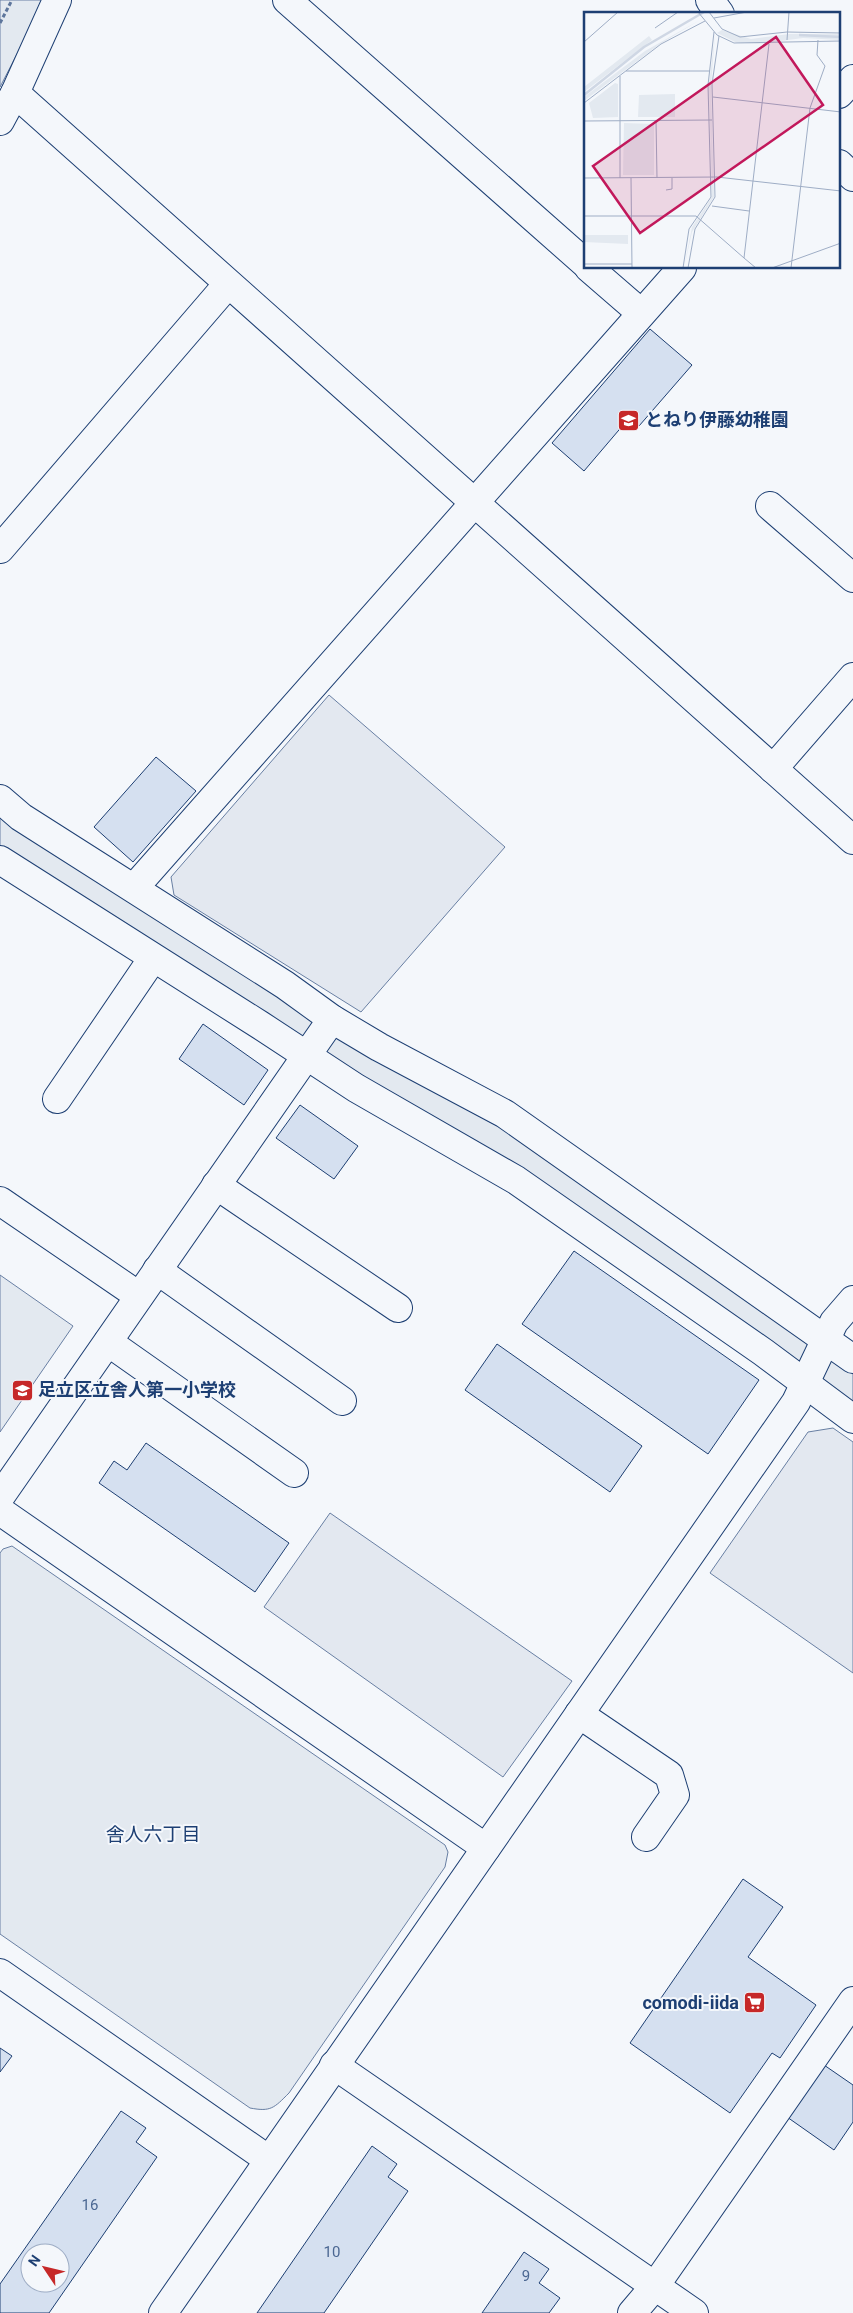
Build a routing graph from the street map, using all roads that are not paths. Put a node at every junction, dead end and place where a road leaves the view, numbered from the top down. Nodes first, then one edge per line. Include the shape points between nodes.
1 (57, 0) edge
2 (287, 0) edge
3 (710, 0) edge
4 (719, 12) edge
5 (853, 79) edge
6 (15, 93) junction
7 (840, 93) edge
8 (0, 121) edge
9 (840, 165) edge
10 (853, 177) edge
11 (584, 262) edge
12 (590, 269) edge
13 (681, 269) edge
14 (228, 284) junction
15 (640, 313) junction
16 (474, 503) junction
17 (770, 506) dead end
18 (0, 549) edge
19 (853, 578) edge
20 (853, 677) edge
21 (773, 769) junction
22 (0, 799) edge
23 (853, 840) edge
24 (0, 860) edge
25 (134, 888) junction
26 (153, 958) junction
27 (332, 1019) junction
28 (306, 1056) junction
29 (57, 1099) dead end
30 (216, 1185) junction
31 (0, 1201) edge
32 (157, 1270) junction
33 (139, 1296) junction
34 (853, 1300) edge
35 (398, 1308) dead end
36 (826, 1340) junction
37 (108, 1342) junction
38 (853, 1359) edge
39 (805, 1384) junction
40 (342, 1402) dead end
41 (853, 1418) edge
42 (294, 1473) dead end
43 (0, 1498) edge
44 (0, 1511) edge
45 (579, 1714) junction
46 (646, 1837) dead end
47 (486, 1848) junction
48 (0, 1972) edge
49 (853, 2001) edge
50 (334, 2065) junction
51 (269, 2160) junction
52 (655, 2286) junction
53 (163, 2313) edge
54 (632, 2313) edge
55 (694, 2313) edge

1 - 6 street
2 - 11 street
3 - 4 street
5 - 7 street
6 - 8 street
6 - 14 street
9 - 10 street
12 - 15 street
13 - 15 street
14 - 16 street
14 - 18 street
15 - 16 street
16 - 21 street
16 - 25 street
17 - 19 street
20 - 21 street
21 - 23 street
22 - 25 street via 21,817
24 - 26 street
25 - 27 street
26 - 28 street
26 - 29 street
27 - 28 street
27 - 36 street via 379,1048 506,1114
28 - 30 street
28 - 39 street via 516,1180
30 - 32 street
30 - 35 street
31 - 33 street
32 - 33 street
32 - 40 street
33 - 37 street
34 - 36 street via 834,1322
36 - 38 street
36 - 39 street
37 - 42 street
37 - 43 street
39 - 41 street
39 - 45 street via 796,1402
44 - 47 street
45 - 46 street via 669,1775 675,1795
45 - 47 street
47 - 50 street
48 - 51 street
49 - 52 street
50 - 51 street
50 - 52 street
51 - 53 street
52 - 54 street
52 - 55 street

